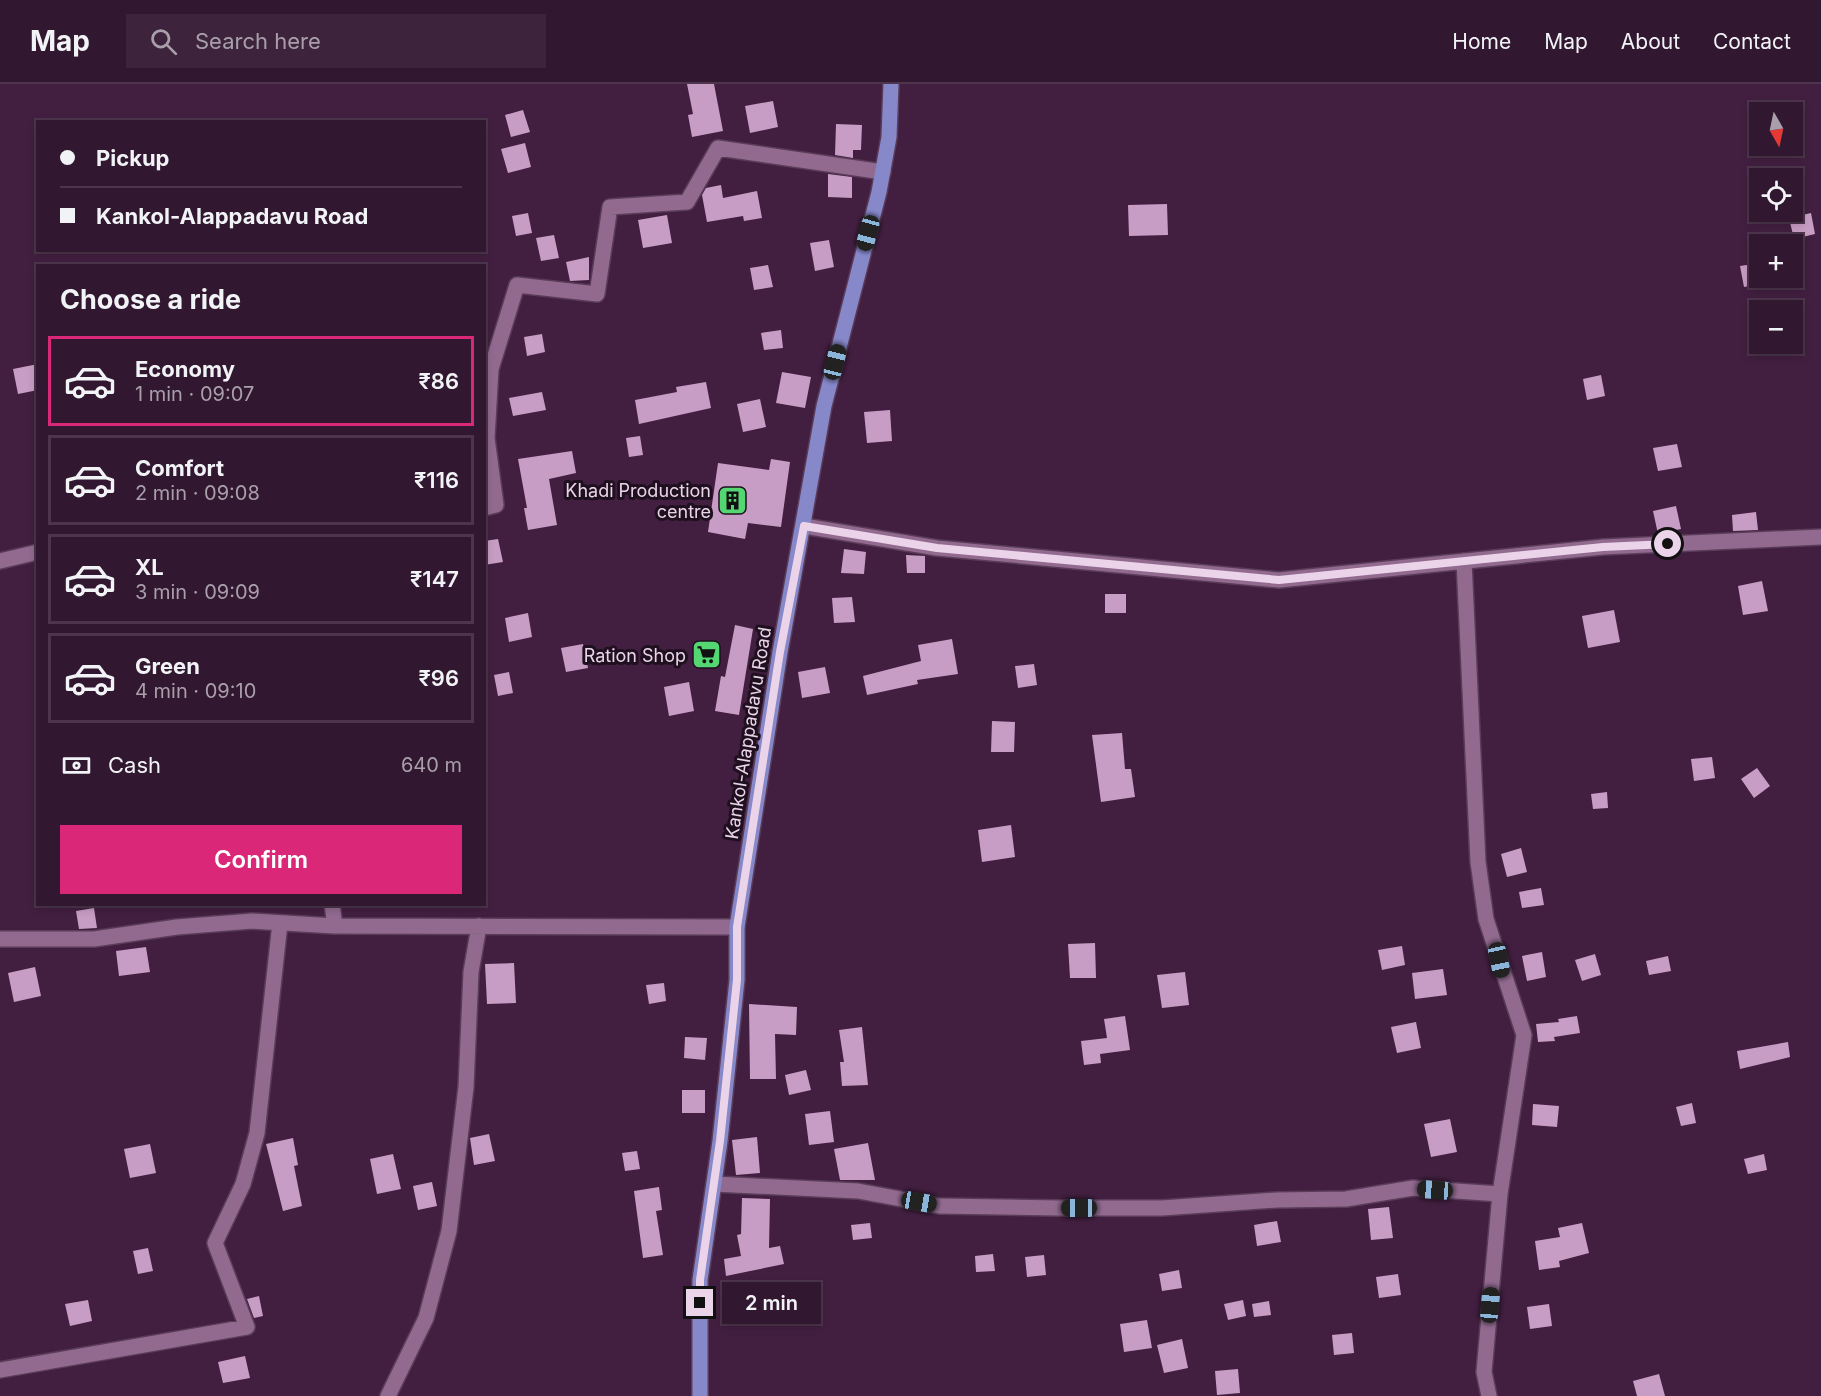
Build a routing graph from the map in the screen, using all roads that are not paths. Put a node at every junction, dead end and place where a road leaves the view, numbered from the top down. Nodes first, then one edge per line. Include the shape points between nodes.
1 (891, 84) edge
2 (883, 172) junction
3 (486, 508) edge
4 (804, 526) junction
5 (1821, 537) edge
6 (36, 552) edge
7 (0, 561) edge
8 (1464, 561) junction
9 (332, 906) edge
10 (280, 923) junction
11 (479, 926) junction
12 (335, 927) junction
13 (737, 927) junction
14 (0, 939) edge
15 (714, 1184) junction
16 (1500, 1194) junction
17 (0, 1370) edge
18 (388, 1396) edge
19 (700, 1396) edge
20 (1489, 1396) edge

1 - 2 main road, Kankol-Alappadavu Road
2 - 3 street via 718,148 687,202 610,207 597,294 517,285 491,369 487,438 496,505
2 - 4 main road, Kankol-Alappadavu Road via 824,406
4 - 8 street via 937,548 1279,580
4 - 13 main road, Kankol-Alappadavu Road
5 - 8 street via 1603,547
6 - 7 street
8 - 16 street via 1478,861 1486,919 1524,1035
9 - 12 street
10 - 12 street
10 - 14 street via 252,921 177,927 94,939
10 - 17 street via 257,1133 243,1184 215,1243 247,1327
11 - 12 street
11 - 13 street
11 - 18 street via 471,972 466,1087 449,1231 426,1318
13 - 15 main road, Kankol-Alappadavu Road via 737,980
15 - 16 street via 858,1191 939,1206 1046,1208 1162,1208 1347,1199 1413,1188
15 - 19 main road, Kankol-Alappadavu Road via 700,1280
16 - 20 street via 1484,1372

